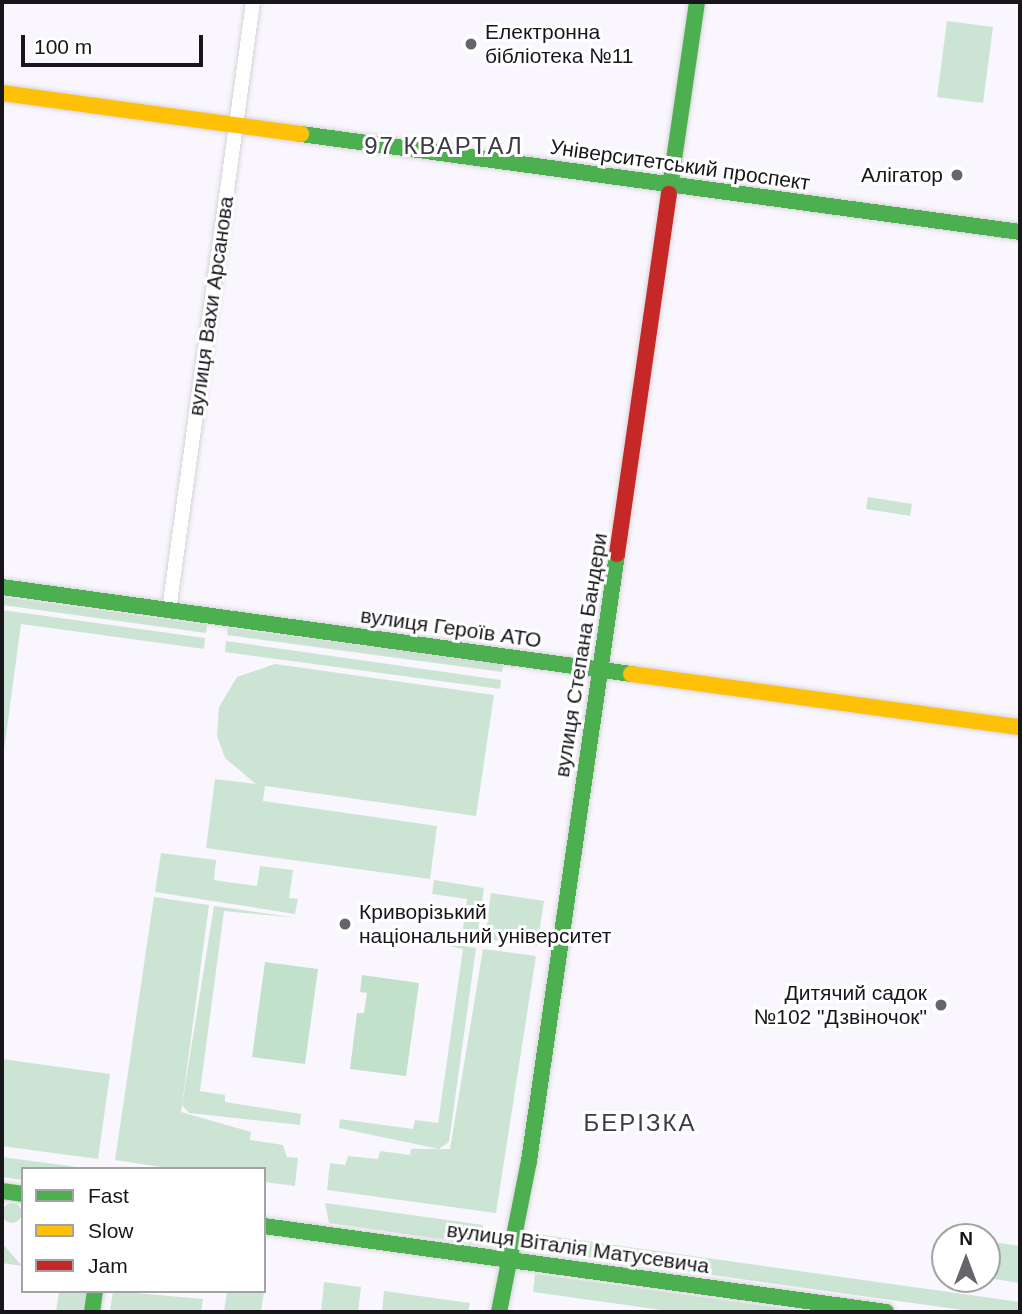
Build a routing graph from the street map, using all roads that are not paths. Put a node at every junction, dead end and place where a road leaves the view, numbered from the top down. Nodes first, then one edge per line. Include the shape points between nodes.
1 (253, 2) edge
2 (697, 2) edge
3 (2, 93) edge
4 (236, 125) junction
5 (671, 185) junction
6 (1020, 232) edge
7 (2, 587) edge
8 (169, 610) junction
9 (600, 669) junction
10 (1020, 727) edge
11 (2, 1191) edge
12 (21, 1194) edge
13 (266, 1226) edge
14 (510, 1260) junction
15 (95, 1293) edge
16 (92, 1312) edge
17 (499, 1312) edge
18 (886, 1312) edge

1 - 4 street, вулиця Вахи Арсанова
2 - 5 street, вулиця Степана Бандери
3 - 4 street, Університетський проспект
4 - 5 street, Університетський проспект
4 - 8 street, вулиця Вахи Арсанова
5 - 6 street, Університетський проспект
5 - 9 street, вулиця Степана Бандери
7 - 8 street, вулиця Героїв АТО
8 - 9 street, вулиця Героїв АТО
9 - 10 street, вулиця Героїв АТО
9 - 14 street, вулиця Степана Бандери
11 - 12 street
13 - 14 street, вулиця Віталія Матусевича
14 - 17 street, вулиця Степана Бандери
14 - 18 street, вулиця Віталія Матусевича
15 - 16 street

